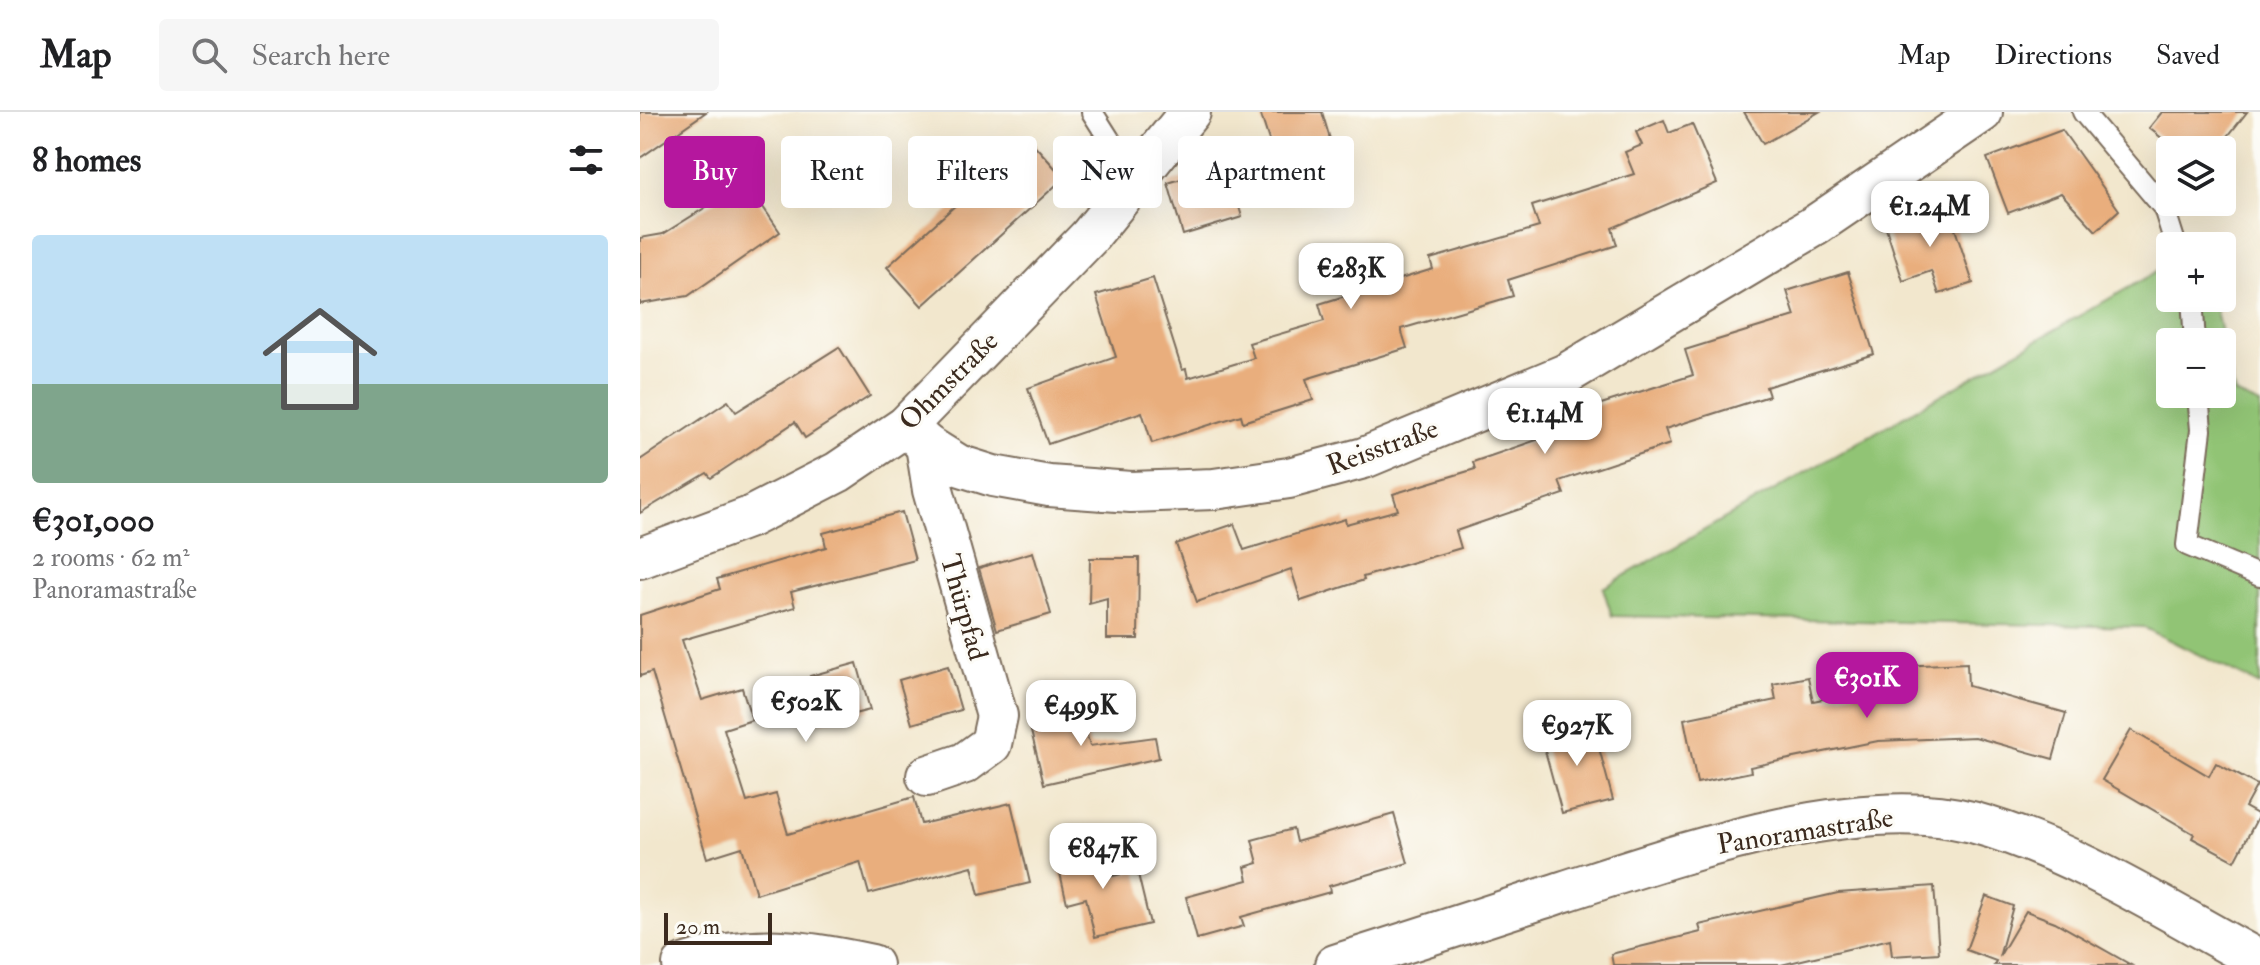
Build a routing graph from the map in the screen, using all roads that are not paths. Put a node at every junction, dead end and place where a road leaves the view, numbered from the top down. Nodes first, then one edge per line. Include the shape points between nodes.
1 (1092, 112) edge
2 (1190, 112) edge
3 (1982, 112) edge
4 (2083, 112) edge
5 (1107, 136) edge
6 (1162, 147) edge
7 (1112, 208) edge
8 (2172, 232) edge
9 (2199, 408) edge
10 (916, 436) junction
11 (640, 558) edge
12 (2260, 576) edge
13 (927, 776) dead end
14 (2260, 961) edge
15 (683, 965) edge
16 (872, 965) edge
17 (1335, 965) edge

1 - 5 lane
2 - 6 street, Ohmstraße
3 - 10 street, Reisstraße via 1816,225 1566,374 1364,458 1289,478 1214,489 1131,492 993,476 958,465
4 - 8 lane via 2164,208
7 - 10 street, Ohmstraße
9 - 12 lane via 2187,545
10 - 11 street, Ohmstraße via 750,517
10 - 13 street, Thürpfad via 997,716 991,744 965,763
14 - 17 street, Panoramastraße via 2028,841 1969,822 1904,813 1811,824 1700,848
15 - 16 street via 720,953 781,948

